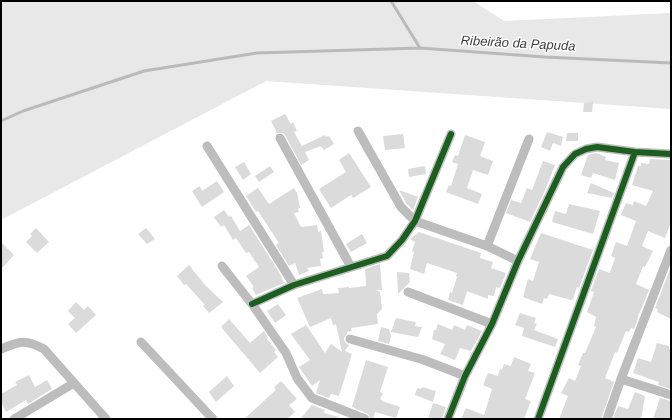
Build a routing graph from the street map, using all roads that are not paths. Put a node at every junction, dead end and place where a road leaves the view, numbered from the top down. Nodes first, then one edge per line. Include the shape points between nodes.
1 (358, 131) dead end
2 (450, 134) dead end
3 (280, 138) dead end
4 (529, 139) dead end
5 (207, 146) dead end
6 (635, 152) junction
7 (671, 154) edge
8 (415, 221) junction
9 (488, 246) junction
10 (671, 250) edge
11 (518, 261) junction
12 (222, 266) dead end
13 (351, 267) junction
14 (294, 285) junction
15 (408, 292) dead end
16 (252, 304) junction
17 (492, 324) junction
18 (350, 339) dead end
19 (141, 342) dead end
20 (1, 349) edge
21 (465, 376) junction
22 (621, 380) junction
23 (74, 384) junction
24 (671, 395) edge
25 (14, 419) edge
26 (106, 419) edge
27 (213, 419) edge
28 (365, 419) edge
29 (448, 419) edge
30 (538, 419) edge
31 (608, 419) edge

1 - 8 street via 401,207
2 - 8 street
3 - 13 street
4 - 9 street
5 - 14 street
6 - 7 street
6 - 11 street via 597,147 575,154 563,167
6 - 30 street
8 - 9 street
8 - 13 street via 387,256
9 - 11 street
10 - 22 street
11 - 17 street
12 - 16 street
13 - 14 street
14 - 16 street
15 - 17 street
16 - 28 street via 286,353 297,378 312,398
17 - 21 street
18 - 21 street via 424,360
19 - 27 street
20 - 23 street via 18,342 32,342 44,349
21 - 29 street
22 - 24 street
22 - 31 street
23 - 25 street
23 - 26 street

